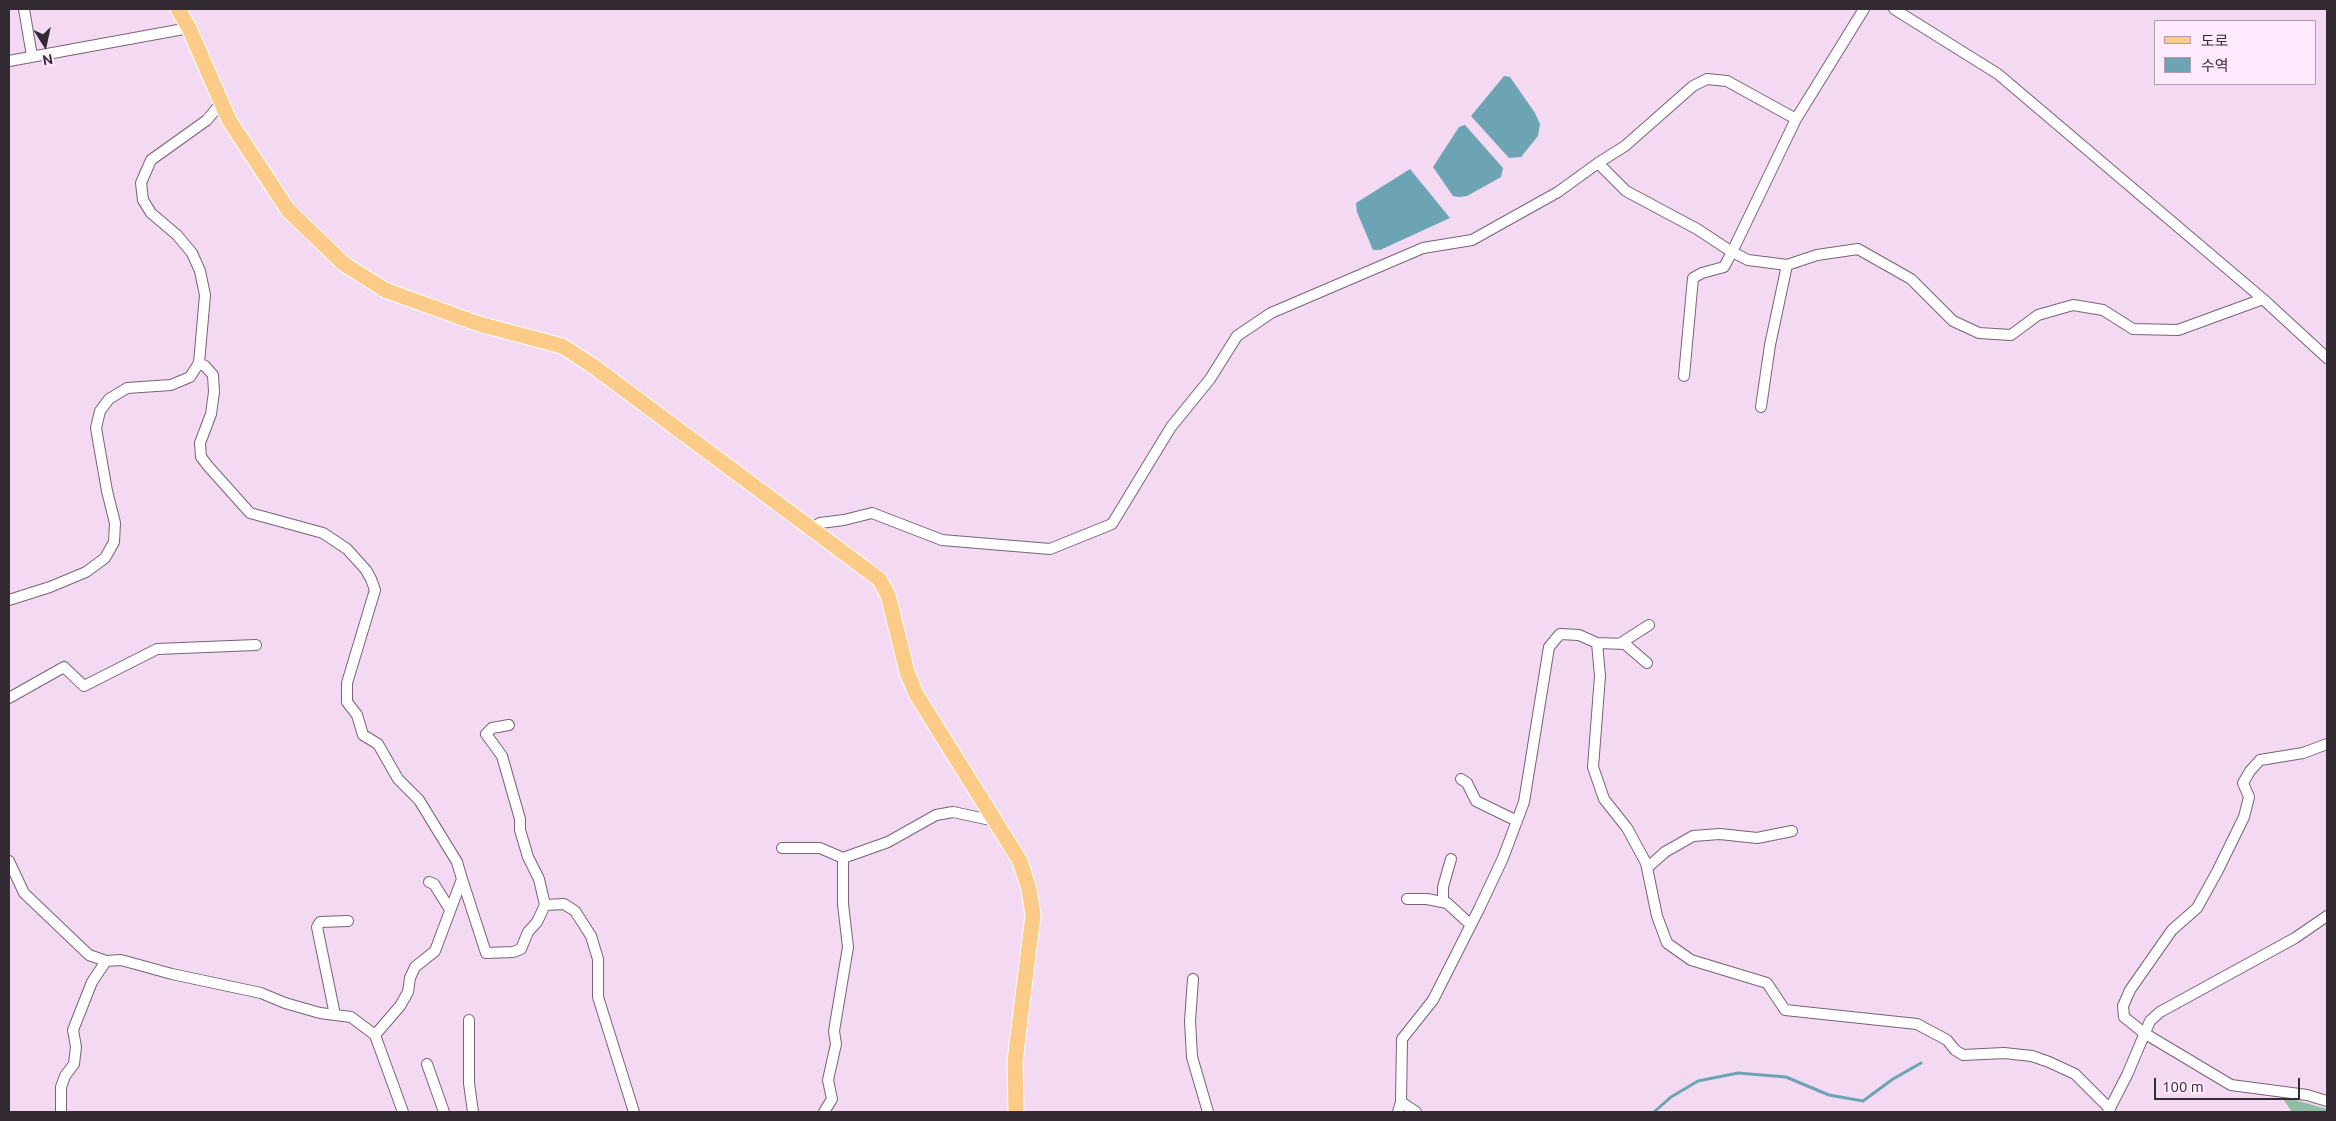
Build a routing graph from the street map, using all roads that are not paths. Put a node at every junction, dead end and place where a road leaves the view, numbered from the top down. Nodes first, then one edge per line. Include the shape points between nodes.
1 (24, 9) edge
2 (178, 9) edge
3 (1864, 9) edge
4 (1894, 9) edge
5 (189, 28) junction
6 (32, 56) junction
7 (9, 60) edge
8 (221, 103) junction
9 (1796, 119) junction
10 (1598, 163) junction
11 (1732, 252) junction
12 (1786, 265) junction
13 (2263, 299) junction
14 (2327, 358) edge
15 (199, 363) junction
16 (1684, 376) dead end
17 (1761, 407) dead end
18 (811, 529) junction
19 (9, 600) edge
20 (1649, 625) dead end
21 (1597, 643) junction
22 (1622, 644) junction
23 (256, 645) dead end
24 (1647, 664) dead end
25 (9, 698) edge
26 (509, 725) dead end
27 (2327, 744) edge
28 (1461, 779) dead end
29 (1517, 821) junction
30 (996, 822) junction
31 (1792, 831) dead end
32 (782, 848) dead end
33 (843, 858) junction
34 (1451, 859) dead end
35 (9, 862) edge
36 (1647, 868) junction
37 (462, 879) junction
38 (429, 882) dead end
39 (1407, 899) dead end
40 (1443, 902) junction
41 (545, 905) junction
42 (449, 908) junction
43 (2327, 916) edge
44 (348, 921) dead end
45 (1471, 925) junction
46 (106, 961) junction
47 (1193, 979) dead end
48 (335, 1015) junction
49 (469, 1020) dead end
50 (2144, 1033) junction
51 (375, 1035) junction
52 (427, 1064) dead end
53 (2327, 1101) edge
54 (1401, 1102) junction
55 (2109, 1110) edge
56 (60, 1112) edge
57 (403, 1112) edge
58 (444, 1112) edge
59 (473, 1112) edge
60 (634, 1112) edge
61 (824, 1112) edge
62 (1016, 1112) edge
63 (1208, 1112) edge
64 (1398, 1112) edge
65 (1416, 1112) edge

1 - 6 street
2 - 5 main road
3 - 9 street
4 - 13 street via 1998,74
5 - 6 street
5 - 8 main road
6 - 7 street
8 - 15 street via 207,120 151,160 141,183 143,200 151,213 177,235 192,253 200,271 205,295
8 - 18 main road via 288,210 344,264 385,290 479,324 562,346
9 - 10 street via 1727,81 1708,79 1693,86 1625,146
9 - 11 street
10 - 11 street via 1626,191
10 - 18 street via 1558,192 1472,240 1423,248 1271,313 1237,336 1210,379 1171,427 1112,524 1050,549 942,540 872,513 820,523
11 - 12 street via 1748,260
11 - 16 street via 1724,267 1693,278
12 - 13 street via 1817,255 1858,248 1911,279 1953,321 1978,333 2011,335 2038,315 2072,305 2103,310 2134,329 2178,330
12 - 17 street
13 - 14 street
15 - 19 street via 190,377 171,384 127,388 109,399 100,411 97,436 106,491 116,523 114,542 105,558 86,572
15 - 37 street via 212,375 211,414 200,443 201,457 213,473 250,512 324,533 347,550 371,579 375,590 347,683 347,702 357,714 363,735 378,744 398,779 419,800 457,862
18 - 30 main road via 878,579 888,595 907,672 916,694
20 - 22 street
21 - 22 street
21 - 29 street via 1579,635 1560,634 1549,647 1524,802
21 - 36 street via 1600,676 1593,767 1604,799 1627,828
22 - 24 street
23 - 25 street via 158,649 84,686 64,667
26 - 41 street via 492,728 486,734 502,756 520,819 520,830
27 - 50 street via 2303,753 2260,760 2250,770 2244,784 2249,797 2244,817 2217,872 2197,908 2172,930 2130,990 2123,1006 2124,1017
28 - 29 street via 1467,783 1476,801
29 - 45 street
30 - 33 street via 953,812 936,815 888,842
30 - 62 main road via 1020,861 1033,915 1016,1060
31 - 36 street via 1756,838 1720,834 1693,836 1665,852
32 - 33 street via 820,848
33 - 61 street via 843,904 848,947 834,1031 836,1044 828,1080 832,1099
34 - 40 street via 1443,887
35 - 46 street via 24,893 89,955
36 - 55 street via 1657,916 1667,943 1692,960 1767,983 1785,1010 1917,1024 1947,1040 1963,1054 2032,1056 2075,1074
37 - 41 street via 486,953 521,950
37 - 42 street
38 - 42 street via 434,884
39 - 40 street
40 - 45 street
41 - 60 street via 564,904 575,911 591,936 598,959 598,997
42 - 51 street via 449,918 435,951 415,967 400,1006
43 - 50 street via 2295,938 2160,1012 2150,1020
44 - 48 street via 320,922 317,927
45 - 54 street via 1432,1000 1402,1040
46 - 48 street via 121,960 261,993 285,1003
46 - 56 street via 92,982 73,1030 74,1064 61,1087
47 - 63 street via 1192,1057
48 - 51 street via 351,1017
49 - 59 street via 469,1083
50 - 53 street via 2231,1085 2307,1095
50 - 55 street
51 - 57 street
52 - 58 street
54 - 64 street
54 - 65 street

